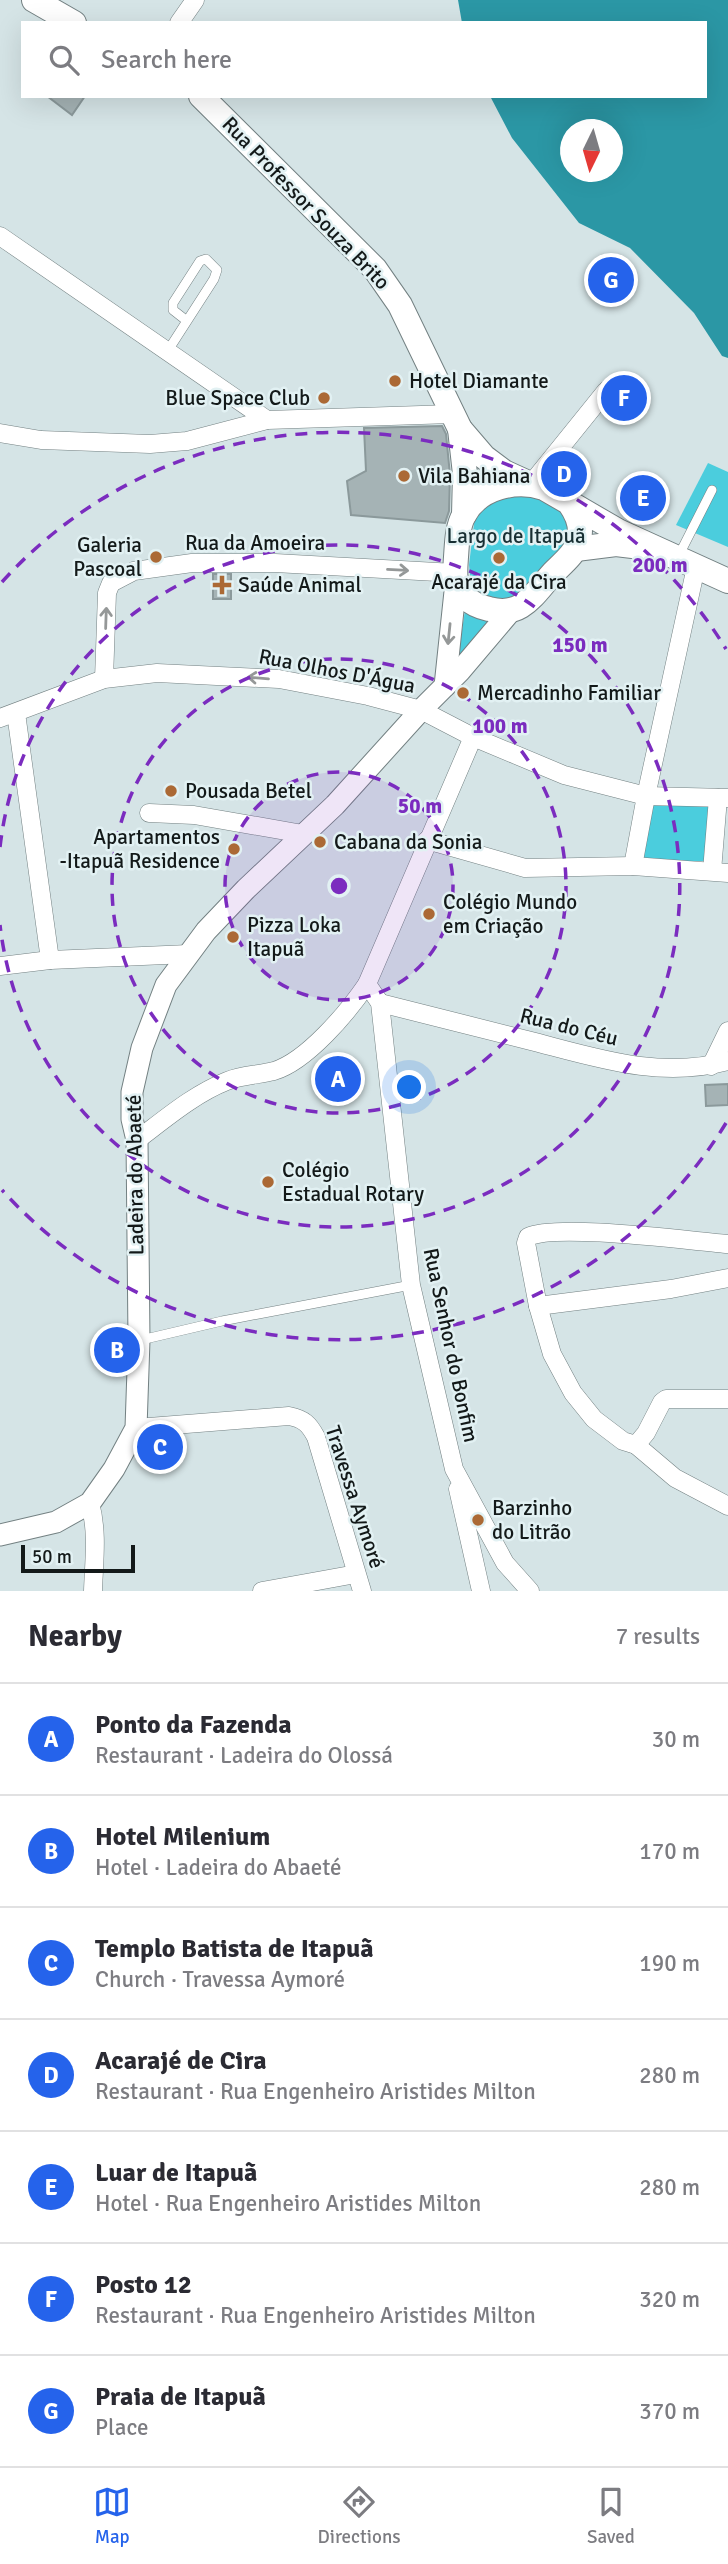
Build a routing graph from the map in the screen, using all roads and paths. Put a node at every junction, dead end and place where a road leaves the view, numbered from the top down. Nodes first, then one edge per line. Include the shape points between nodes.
1 (34, 0) edge
2 (195, 0) edge
3 (71, 21) edge
4 (180, 21) edge
5 (203, 98) edge
6 (0, 236) edge
7 (187, 321) junction
8 (167, 352) junction
9 (606, 391) dead end
10 (267, 420) junction
11 (456, 421) junction
12 (0, 433) edge
13 (529, 483) junction
14 (712, 490) dead end
15 (570, 504) junction
16 (464, 515) junction
17 (652, 548) junction
18 (576, 549) junction
19 (686, 563) junction
20 (455, 577) junction
21 (728, 581) edge
22 (510, 611) junction
23 (104, 679) junction
24 (445, 686) junction
25 (421, 710) junction
26 (8, 715) edge
27 (472, 737) junction
28 (646, 796) junction
29 (723, 798) edge
30 (149, 813) dead end
31 (303, 834) junction
32 (427, 840) junction
33 (633, 866) junction
34 (720, 872) edge
35 (190, 954) junction
36 (50, 960) junction
37 (0, 966) edge
38 (368, 984) junction
39 (380, 1003) junction
40 (728, 1031) edge
41 (719, 1063) edge
42 (136, 1140) junction
43 (728, 1244) edge
44 (728, 1278) edge
45 (411, 1285) junction
46 (538, 1306) junction
47 (139, 1340) junction
48 (728, 1399) edge
49 (136, 1428) junction
50 (636, 1445) junction
51 (454, 1469) junction
52 (90, 1503) junction
53 (728, 1506) edge
54 (0, 1535) edge
55 (359, 1582) edge
56 (93, 1591) edge
57 (262, 1591) edge
58 (481, 1591) edge
59 (530, 1591) edge

1 - 3 main road
2 - 4 street
5 - 11 main road, Rua Professor Souza Brito via 390,287
6 - 8 street
7 - 7 lane via 216,275 214,265 206,259 200,261 173,303 173,310
7 - 8 lane
8 - 10 street
9 - 13 street
10 - 11 street
10 - 12 street via 187,441 150,443 41,440
11 - 13 main road, Rua Professor Souza Brito via 484,457
11 - 16 main road, Rua Professor Souza Brito via 465,474
13 - 15 main road
13 - 16 main road via 490,492
14 - 19 lane
15 - 17 main road
15 - 18 main road via 580,534
16 - 20 main road
17 - 18 main road via 616,544
17 - 19 main road
18 - 22 main road via 524,605
19 - 21 main road
19 - 28 street
20 - 22 main road via 465,598 493,611
23 -> 20 street, Rua da Amoeira via 107,593 111,583 134,571 192,563 275,563
20 -> 24 street
22 - 24 street, Ladeira do Abaeté
25 -> 23 street, Rua Olhos D'Água via 279,679 157,673
23 - 26 street, Rua Olhos D'Água
24 - 25 street, Ladeira do Abaeté
25 - 27 street, Rua Olhos D'Água
25 - 31 street, Ladeira do Abaeté
26 - 36 street
27 - 28 street, Rua Olhos D'Água via 564,775
27 - 32 street
28 - 29 street, Rua Olhos D'Água
28 - 33 street
29 - 34 street
30 - 31 street
31 - 35 street, Ladeira do Abaeté via 214,922
32 - 33 street via 525,868
32 - 38 street
33 - 34 street
35 - 36 street
35 - 42 street, Ladeira do Abaeté via 166,985 142,1048 132,1092
36 - 37 street
38 - 39 street, Rua Senhor do Bonfim
38 - 42 street via 350,1009 290,1064 214,1087
39 - 41 street, Rua do Céu via 632,1067 682,1069
39 - 45 street, Rua Senhor do Bonfim
40 - 41 street, Rua do Céu
42 - 47 street, Ladeira do Abaeté
43 - 46 street via 536,1233 526,1243
44 - 46 street
45 - 47 lane
45 - 51 street, Rua Senhor do Bonfim
46 - 50 street via 552,1354 573,1393 594,1419
47 - 49 street, Ladeira do Abaeté
48 - 50 street via 666,1399
49 - 52 street, Ladeira do Abaeté
49 - 55 street, Travessa Aymoré via 289,1416 302,1419 316,1437
50 - 53 street via 675,1478
51 - 58 street, Rua Senhor do Bonfim
51 - 59 street, Rua Senhor do Bonfim via 505,1563
52 - 54 street, Ladeira do Abaeté via 56,1521
52 - 56 street via 96,1536
55 - 57 street

